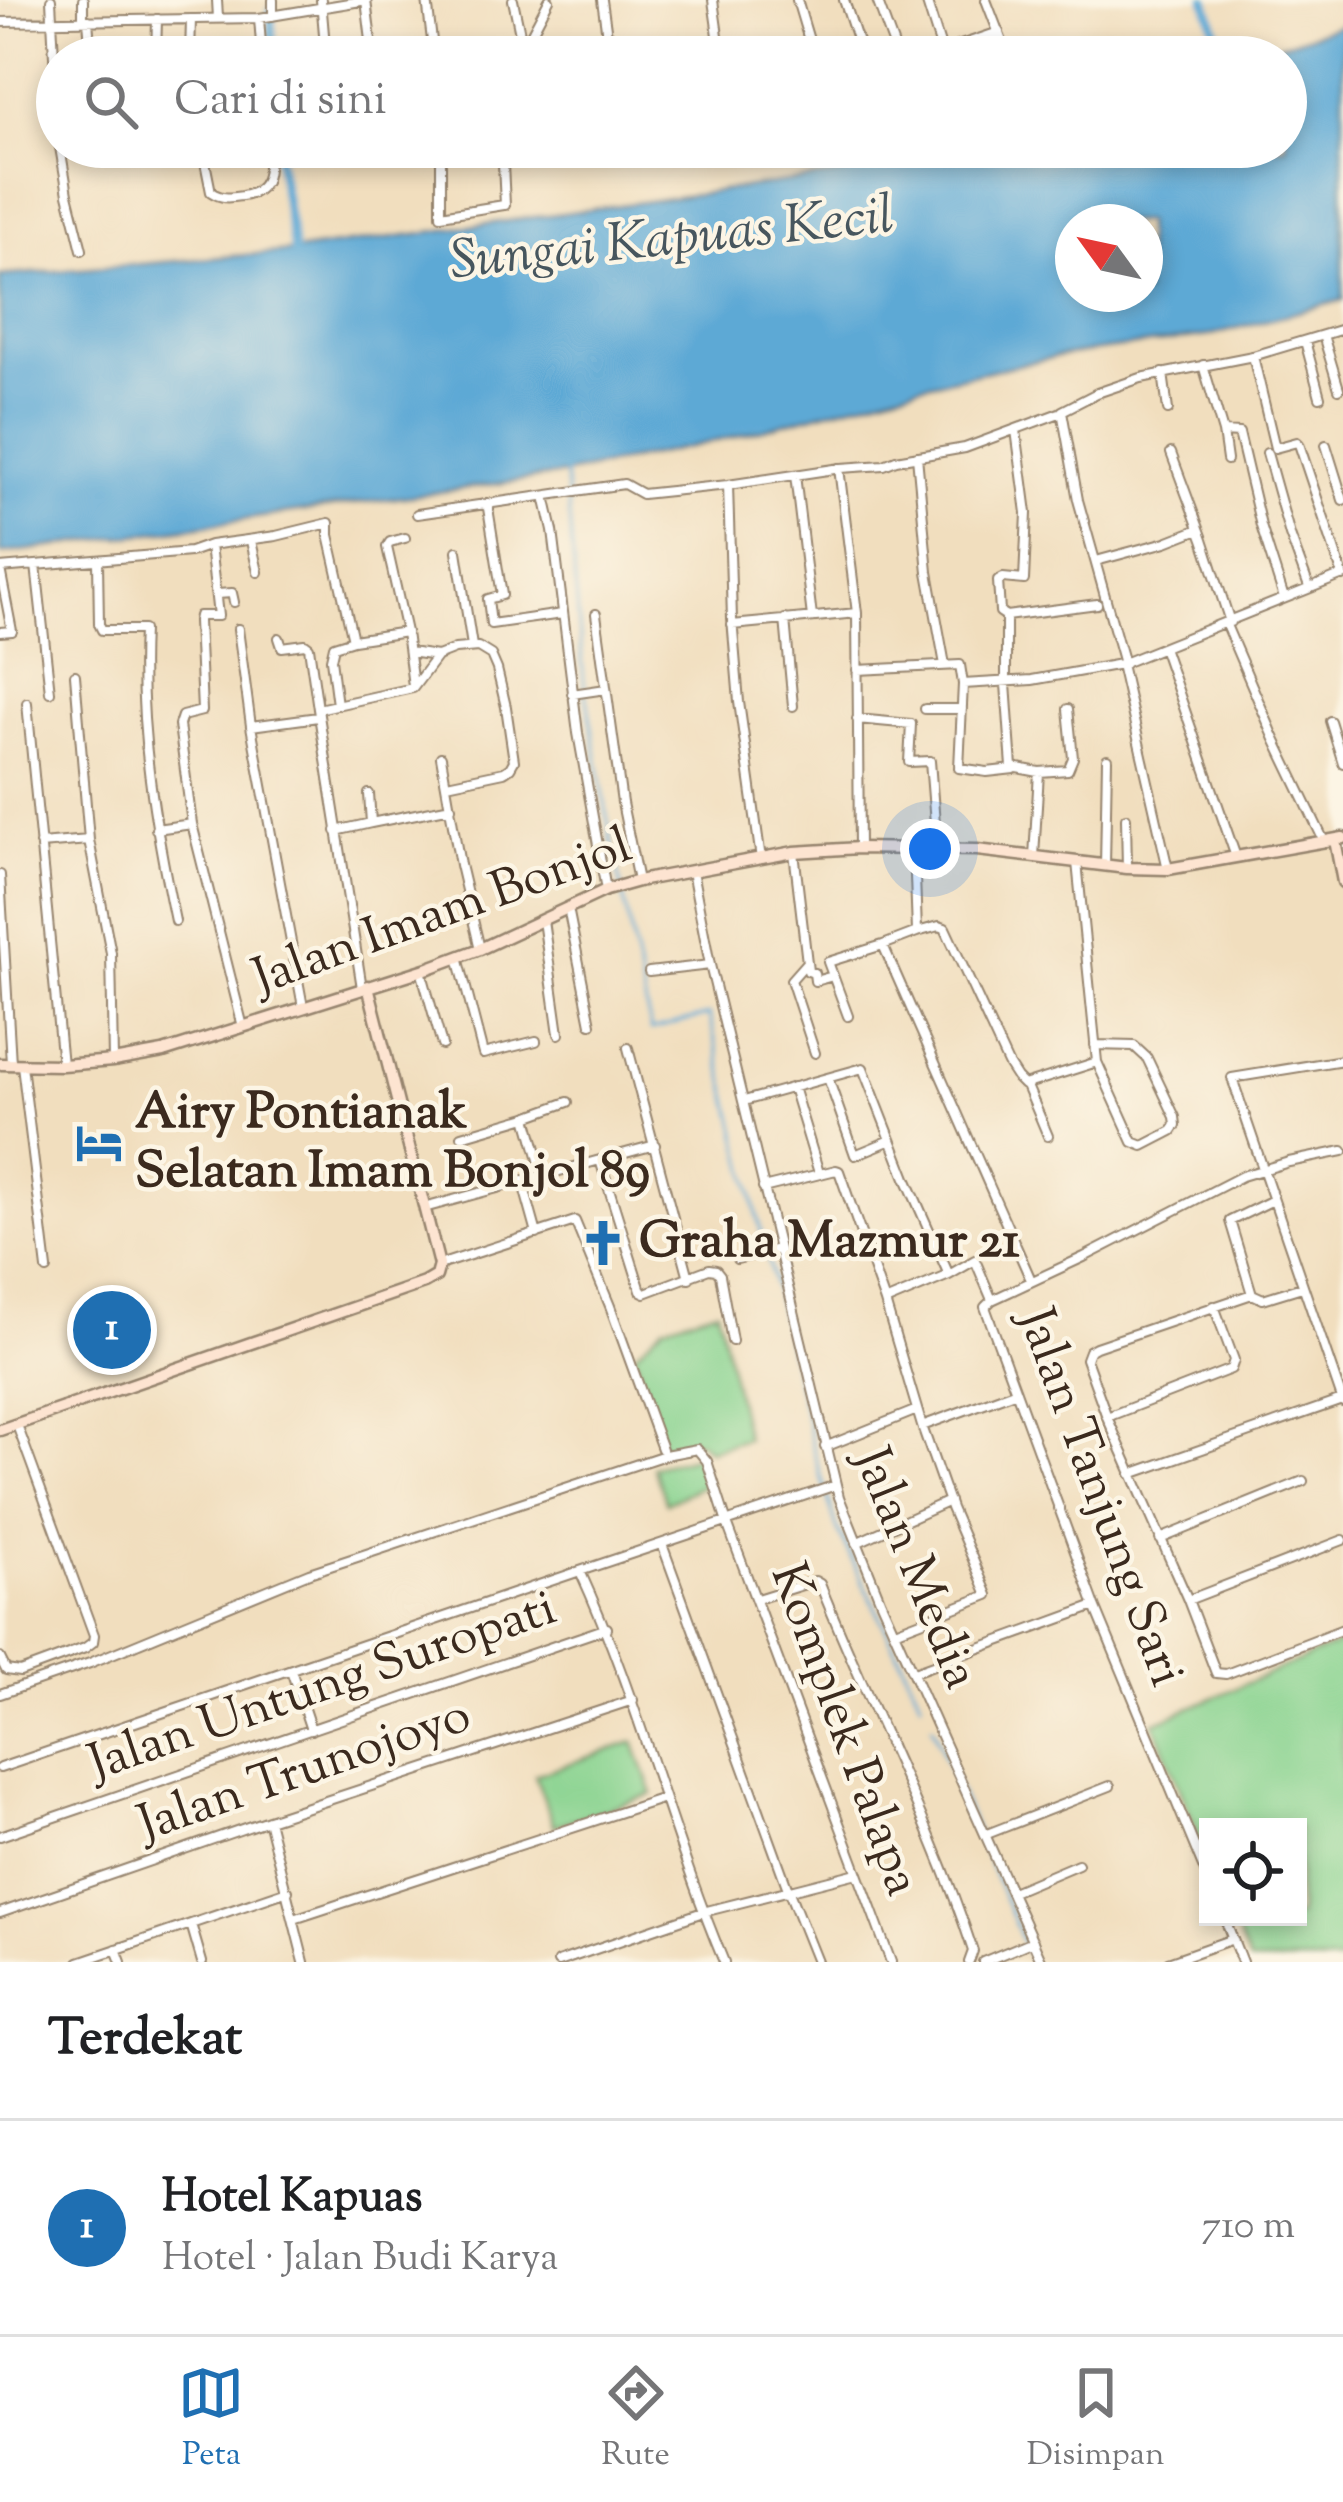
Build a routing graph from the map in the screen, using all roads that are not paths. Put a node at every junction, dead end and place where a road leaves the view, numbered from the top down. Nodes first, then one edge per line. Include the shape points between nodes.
1 (50, 0) edge
2 (83, 0) edge
3 (217, 0) edge
4 (273, 0) edge
5 (366, 0) edge
6 (427, 0) edge
7 (513, 0) edge
8 (549, 0) edge
9 (602, 0) edge
10 (713, 0) edge
11 (797, 0) edge
12 (844, 0) edge
13 (877, 0) edge
14 (926, 0) edge
15 (986, 0) edge
16 (321, 4) edge
17 (269, 17) junction
18 (218, 18) junction
19 (157, 19) junction
20 (191, 19) junction
21 (86, 20) junction
22 (51, 21) junction
23 (0, 22) edge
24 (999, 32) junction
25 (52, 36) edge
26 (88, 36) edge
27 (157, 36) edge
28 (191, 36) edge
29 (266, 36) edge
30 (324, 36) edge
31 (370, 36) edge
32 (431, 36) edge
33 (518, 36) edge
34 (530, 36) edge
35 (607, 36) edge
36 (718, 36) edge
37 (808, 36) edge
38 (856, 36) edge
39 (890, 36) edge
40 (937, 36) edge
41 (989, 36) edge
42 (1001, 36) edge
43 (64, 168) edge
44 (206, 168) edge
45 (268, 168) edge
46 (441, 168) edge
47 (503, 168) edge
48 (82, 250) dead end
49 (1343, 329) edge
50 (1323, 335) junction
51 (1306, 340) junction
52 (1253, 356) junction
53 (1203, 365) junction
54 (1163, 373) junction
55 (1339, 389) dead end
56 (1320, 397) dead end
57 (1168, 410) dead end
58 (1061, 412) junction
59 (1016, 430) junction
60 (1222, 432) junction
61 (1326, 445) dead end
62 (1172, 453) dead end
63 (1267, 453) dead end
64 (917, 456) junction
65 (1227, 460) dead end
66 (839, 468) junction
67 (795, 475) junction
68 (728, 489) junction
69 (545, 496) junction
70 (1343, 500) edge
71 (483, 503) junction
72 (417, 514) dead end
73 (1199, 529) junction
74 (405, 538) dead end
75 (250, 541) junction
76 (210, 545) junction
77 (457, 551) dead end
78 (98, 561) junction
79 (1096, 561) junction
80 (36, 565) junction
81 (0, 568) edge
82 (258, 572) dead end
83 (1343, 576) edge
84 (1309, 587) junction
85 (217, 594) junction
86 (1284, 598) junction
87 (234, 602) dead end
88 (1097, 604) dead end
89 (857, 613) junction
90 (562, 614) junction
91 (596, 614) dead end
92 (1006, 616) junction
93 (812, 617) junction
94 (785, 619) junction
95 (1228, 623) junction
96 (732, 625) junction
97 (238, 629) dead end
98 (0, 632) edge
99 (406, 632) junction
100 (279, 638) dead end
101 (353, 640) junction
102 (472, 646) junction
103 (1164, 649) junction
104 (409, 652) junction
105 (437, 656) junction
106 (1123, 664) junction
107 (944, 665) junction
108 (857, 670) junction
109 (75, 675) dead end
110 (963, 684) junction
111 (1006, 684) junction
112 (413, 688) junction
113 (604, 689) junction
114 (50, 692) dead end
115 (576, 693) junction
116 (27, 703) dead end
117 (338, 705) junction
118 (793, 706) dead end
119 (925, 709) dead end
120 (962, 709) junction
121 (1068, 709) dead end
122 (318, 713) junction
123 (857, 719) junction
124 (1330, 722) dead end
125 (251, 726) junction
126 (441, 757) dead end
127 (1107, 759) dead end
128 (1343, 763) edge
129 (1014, 769) junction
130 (1039, 772) junction
131 (447, 784) junction
132 (369, 794) dead end
133 (451, 807) junction
134 (1126, 818) dead end
135 (371, 823) junction
136 (192, 824) junction
137 (156, 830) junction
138 (336, 831) junction
139 (89, 840) junction
140 (1334, 840) edge
141 (40, 844) junction
142 (859, 848) junction
143 (914, 848) junction
144 (937, 848) junction
145 (794, 853) junction
146 (1034, 857) junction
147 (1236, 858) junction
148 (761, 859) junction
149 (1077, 862) junction
150 (1106, 866) junction
151 (1127, 868) junction
152 (1168, 868) junction
153 (692, 871) junction
154 (0, 875) edge
155 (635, 882) junction
156 (1343, 882) edge
157 (608, 890) junction
158 (568, 908) junction
159 (543, 920) junction
160 (176, 921) dead end
161 (917, 932) junction
162 (883, 945) junction
163 (480, 949) junction
164 (458, 957) junction
165 (710, 964) junction
166 (807, 967) junction
167 (421, 970) junction
168 (649, 972) dead end
169 (833, 976) junction
170 (365, 987) junction
171 (304, 1007) junction
172 (848, 1016) dead end
173 (591, 1024) dead end
174 (243, 1027) junction
175 (559, 1034) dead end
176 (536, 1041) dead end
177 (442, 1045) dead end
178 (1095, 1045) junction
179 (628, 1048) dead end
180 (815, 1053) dead end
181 (1343, 1060) edge
182 (113, 1061) junction
183 (1097, 1062) junction
184 (11, 1064) edge
185 (62, 1065) junction
186 (828, 1078) junction
187 (1027, 1086) junction
188 (793, 1087) junction
189 (744, 1101) junction
190 (568, 1102) dead end
191 (527, 1117) junction
192 (462, 1136) dead end
193 (1048, 1136) dead end
194 (891, 1140) junction
195 (656, 1145) junction
196 (1343, 1151) edge
197 (600, 1160) junction
198 (1262, 1168) junction
199 (819, 1173) junction
200 (543, 1174) junction
201 (522, 1180) junction
202 (763, 1188) junction
203 (1273, 1200) junction
204 (424, 1208) junction
205 (537, 1234) junction
206 (777, 1250) junction
207 (737, 1259) dead end
208 (439, 1265) junction
209 (47, 1270) dead end
210 (949, 1275) junction
211 (689, 1278) junction
212 (1031, 1280) junction
213 (1302, 1287) junction
214 (1252, 1294) junction
215 (992, 1300) junction
216 (885, 1302) junction
217 (1214, 1306) junction
218 (732, 1341) dead end
219 (1014, 1392) junction
220 (1343, 1401) edge
221 (917, 1410) junction
222 (1107, 1417) junction
223 (17, 1425) junction
224 (922, 1426) junction
225 (0, 1430) edge
226 (825, 1447) junction
227 (662, 1449) dead end
228 (1131, 1474) junction
229 (1303, 1480) dead end
230 (835, 1485) junction
231 (949, 1502) junction
232 (727, 1522) junction
233 (1160, 1539) junction
234 (1343, 1540) edge
235 (856, 1543) junction
236 (662, 1544) junction
237 (580, 1570) junction
238 (757, 1599) junction
239 (1188, 1600) junction
240 (1095, 1606) junction
241 (607, 1628) junction
242 (1343, 1629) edge
243 (895, 1631) junction
244 (0, 1658) edge
245 (291, 1670) junction
246 (914, 1672) junction
247 (0, 1694) edge
248 (633, 1700) junction
249 (311, 1730) junction
250 (0, 1768) edge
251 (1110, 1786) dead end
252 (664, 1798) junction
253 (268, 1820) junction
254 (987, 1834) junction
255 (0, 1836) edge
256 (1199, 1857) edge
257 (1078, 1864) dead end
258 (857, 1873) junction
259 (288, 1891) junction
260 (789, 1892) junction
261 (1012, 1892) junction
262 (703, 1912) junction
263 (0, 1913) edge
264 (294, 1919) junction
265 (191, 1924) junction
266 (1228, 1926) edge
267 (1233, 1939) junction
268 (1033, 1941) junction
269 (116, 1949) junction
270 (79, 1962) edge
271 (121, 1962) edge
272 (202, 1962) edge
273 (304, 1962) edge
274 (558, 1962) edge
275 (724, 1962) edge
276 (817, 1962) edge
277 (891, 1962) edge
278 (969, 1962) edge
279 (983, 1962) edge
280 (1042, 1962) edge
281 (1168, 1962) edge
282 (1242, 1962) edge

1 - 22 street
2 - 21 street
3 - 18 street
4 - 17 street
5 - 16 street
5 - 31 street
6 - 32 street
7 - 33 street
8 - 34 street
9 - 35 street
10 - 36 street
11 - 37 street
12 - 38 street
13 - 39 street
14 - 40 street
15 - 24 street
16 - 17 street
16 - 30 street
17 - 18 street
17 - 29 street
18 - 20 street
19 - 20 street
19 - 21 street
19 - 27 street
20 - 28 street
21 - 22 street
21 - 26 street
22 - 23 street
22 - 25 street
24 - 41 street
24 - 42 street
43 - 48 street
44 - 45 street via 210,190 223,198 263,187
46 - 47 street via 441,215 504,205
49 - 50 street
50 - 51 street
50 - 55 street
51 - 52 street
51 - 56 street
52 - 53 street
52 - 83 street via 1275,448 1299,444
53 - 54 street
53 - 60 street
54 - 57 street
54 - 58 street
58 - 59 street
58 - 79 street
59 - 64 street
59 - 92 street via 1027,513 1024,580 998,581
60 - 65 street
60 - 86 street via 1240,435
61 - 70 street
62 - 73 street
63 - 84 street
64 - 66 street
64 - 107 street
66 - 67 street
66 - 89 street
67 - 68 street
67 - 93 street
68 - 69 street via 642,494 624,484
68 - 96 street
69 - 71 street
69 - 90 street
71 - 72 street
71 - 90 street via 502,595 488,599 491,624
73 - 79 street
73 - 95 street
74 - 99 street via 387,548
75 - 76 street
75 - 82 street
75 - 101 street via 329,523
76 - 78 street
76 - 85 street
77 - 102 street
78 - 80 street
78 - 137 street via 102,630 143,631
79 - 106 street
80 - 81 street
80 - 114 street
81 - 98 street via 12,631
83 - 84 street
84 - 86 street
85 - 87 street via 232,593
85 - 136 street via 218,616 198,621 202,711 182,716 179,725
86 - 95 street
88 - 92 street
89 - 93 street
89 - 108 street
90 - 115 street
91 - 113 street
92 - 111 street
93 - 94 street
94 - 96 street
94 - 118 street
95 - 103 street
95 - 140 street via 1274,737
96 - 148 street
97 - 125 street
99 - 101 street
99 - 104 street
100 - 122 street via 282,647 309,647
101 - 117 street via 332,652
102 - 105 street
102 - 131 street via 495,663 514,761 500,774
103 - 106 street
103 - 147 street
104 - 105 street
104 - 112 street
105 - 112 street
106 - 111 street
106 - 152 street
107 - 108 street
107 - 110 street via 961,666
108 - 123 street
109 - 139 street
110 - 111 street
110 - 120 street
111 - 129 street
112 - 117 street
113 - 115 street
113 - 155 street
115 - 157 street
116 - 141 street
117 - 122 street
119 - 120 street
120 - 129 street via 958,768
121 - 130 street via 1071,767
122 - 125 street
122 - 138 street
123 - 142 street
123 - 144 street via 911,724 909,762 930,760 932,768
124 - 128 street
125 - 171 street
126 - 131 street
127 - 150 street
129 - 130 street
130 - 146 street
131 - 133 street
132 - 135 street
133 - 135 street
133 - 163 street
134 - 151 street
135 - 138 street
136 - 137 street
136 - 174 street
137 - 160 street
138 - 170 street
139 - 141 street
139 - 182 street via 111,953
140 - 147 main road, Jalan Imam Bonjol
140 - 156 main road
141 - 185 street
142 - 143 main road, Jalan Imam Bonjol
142 - 145 main road, Jalan Imam Bonjol
143 - 144 main road, Jalan Imam Bonjol
143 - 161 street
144 - 146 main road, Jalan Imam Bonjol
145 - 148 main road, Jalan Imam Bonjol
145 - 166 street
146 - 149 main road, Jalan Imam Bonjol
147 - 152 main road, Jalan Imam Bonjol
148 - 153 main road, Jalan Imam Bonjol
149 - 150 main road, Jalan Imam Bonjol
149 - 178 street
150 - 151 main road, Jalan Imam Bonjol
151 - 152 main road, Jalan Imam Bonjol
153 - 155 main road, Jalan Imam Bonjol
153 - 165 street, Jalan Media
154 - 184 street
155 - 157 main road, Jalan Imam Bonjol
157 - 158 main road, Jalan Imam Bonjol
158 - 159 main road, Jalan Imam Bonjol
158 - 173 street
159 - 163 main road, Jalan Imam Bonjol
159 - 175 street
161 - 162 street
161 - 187 street via 945,928 1008,1064
162 - 169 street via 828,962
162 - 212 street, Jalan Tanjung Sari
163 - 164 main road, Jalan Imam Bonjol
164 - 167 main road, Jalan Imam Bonjol
164 - 176 street via 484,1054
165 - 168 street
165 - 189 street, Jalan Media
166 - 169 street via 815,981
166 - 180 street via 791,980
167 - 170 main road, Jalan Imam Bonjol
167 - 177 street
169 - 172 street
170 - 171 main road, Jalan Imam Bonjol
170 - 204 main road
171 - 174 main road, Jalan Imam Bonjol
174 - 182 main road, Jalan Imam Bonjol
178 - 183 street
178 - 183 street via 1133,1046 1147,1058 1174,1129 1143,1146 1132,1142
179 - 195 street
181 - 198 street via 1232,1078
182 - 185 main road, Jalan Imam Bonjol
183 - 187 street
184 - 185 main road, Jalan Imam Bonjol
184 - 209 street
186 - 188 street
186 - 194 street via 863,1068
186 - 194 street via 855,1155
187 - 193 street
188 - 189 street
188 - 199 street
189 - 202 street, Jalan Media
190 - 191 street
191 - 192 street
191 - 200 street
194 - 210 street
195 - 197 street
195 - 211 street
196 - 198 street
197 - 200 street
197 - 211 street via 641,1291
198 - 203 street
198 - 212 street
199 - 202 street
199 - 216 street via 839,1172
200 - 201 street
201 - 204 street
201 - 205 street
202 - 206 street, Jalan Media
203 - 213 street
203 - 214 street via 1229,1221
204 - 208 main road
205 - 208 street
205 - 227 street via 575,1221
206 - 207 street
206 - 226 street, Jalan Media
208 - 223 main road via 424,1283
210 - 215 street via 975,1260
210 - 216 street
211 - 218 street via 718,1272
212 - 215 street, Jalan Tanjung Sari
213 - 214 street via 1263,1299
213 - 220 street
214 - 217 street
215 - 219 street, Jalan Tanjung Sari via 985,1311
216 - 221 street
217 - 222 street via 1231,1369
217 - 222 street via 1089,1352
219 - 224 street
219 - 240 street, Jalan Tanjung Sari
220 - 228 street
221 - 224 street
221 - 226 street
222 - 228 street
223 - 225 main road
223 - 244 street via 94,1634 85,1648 20,1672 6,1670
224 - 231 street
226 - 230 street, Jalan Media
228 - 233 street
229 - 233 street
230 - 232 street
230 - 235 street, Jalan Media
231 - 235 street
231 - 243 street via 988,1594
232 - 236 street
232 - 238 street, Komplek Palapa
232 - 247 street, Komplek Palapa via 705,1457 689,1449 309,1574
233 - 239 street
234 - 239 street
235 - 243 street, Jalan Media
236 - 237 street
236 - 260 street
237 - 241 street
237 - 245 street
238 - 258 street, Komplek Palapa
238 - 278 street via 818,1581 942,1866 973,1951
239 - 242 street via 1217,1674
240 - 246 street
240 - 256 street, Jalan Tanjung Sari
241 - 248 street, Jalan Untung Suropati
241 - 249 street, Jalan Untung Suropati
243 - 246 street, Jalan Media
245 - 249 street
245 - 250 street
246 - 254 street, Jalan Media
248 - 252 street, Jalan Untung Suropati
248 - 253 street, Jalan Trunojoyo
249 - 255 street, Jalan Untung Suropati
251 - 254 street
252 - 262 street, Jalan Untung Suropati
252 - 264 street
253 - 259 street
253 - 263 street, Jalan Trunojoyo
254 - 261 street, Jalan Media
257 - 261 street
258 - 260 street
258 - 277 street, Komplek Palapa
259 - 264 street
259 - 265 street
260 - 262 street
260 - 276 street
261 - 268 street, Jalan Media
262 - 274 street
262 - 275 street, Jalan Untung Suropati
264 - 273 street
265 - 269 street
265 - 272 street
266 - 267 street
267 - 281 street
267 - 282 street
268 - 279 street
268 - 280 street, Jalan Media
269 - 270 street
269 - 271 street

